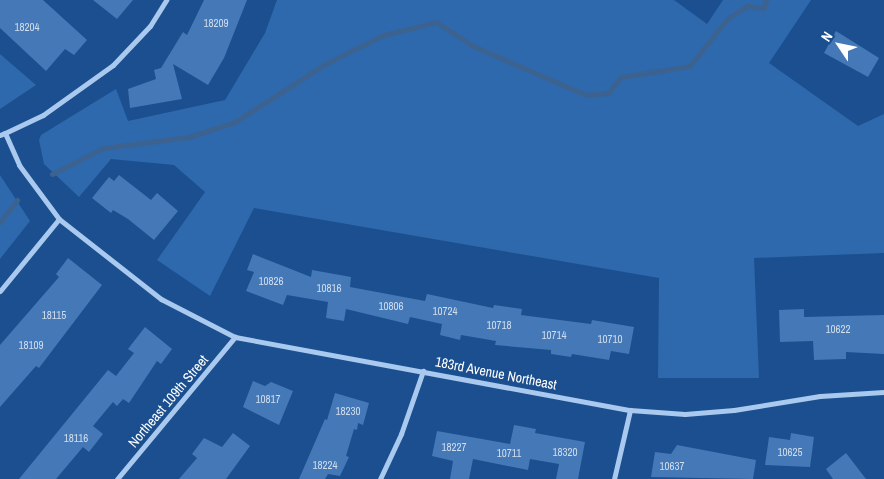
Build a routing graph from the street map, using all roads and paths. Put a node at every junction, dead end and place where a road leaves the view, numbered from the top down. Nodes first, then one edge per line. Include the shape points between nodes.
1 (166, 0) edge
2 (2, 134) edge
3 (59, 219) junction
4 (0, 291) edge
5 (235, 337) junction
6 (423, 370) junction
7 (884, 392) edge
8 (630, 410) junction
9 (117, 479) edge
10 (380, 479) edge
11 (614, 479) edge

1 - 2 street via 150,26 113,65 43,115
2 - 3 street, 183rd Avenue Northeast via 19,165
3 - 4 street
3 - 5 street, 183rd Avenue Northeast via 162,299
5 - 6 street, 183rd Avenue Northeast
5 - 9 street, Northeast 109th Street
6 - 8 street, 183rd Avenue Northeast
6 - 10 street via 401,434
7 - 8 street, 183rd Avenue Northeast via 820,396 734,410 685,414
8 - 11 street

